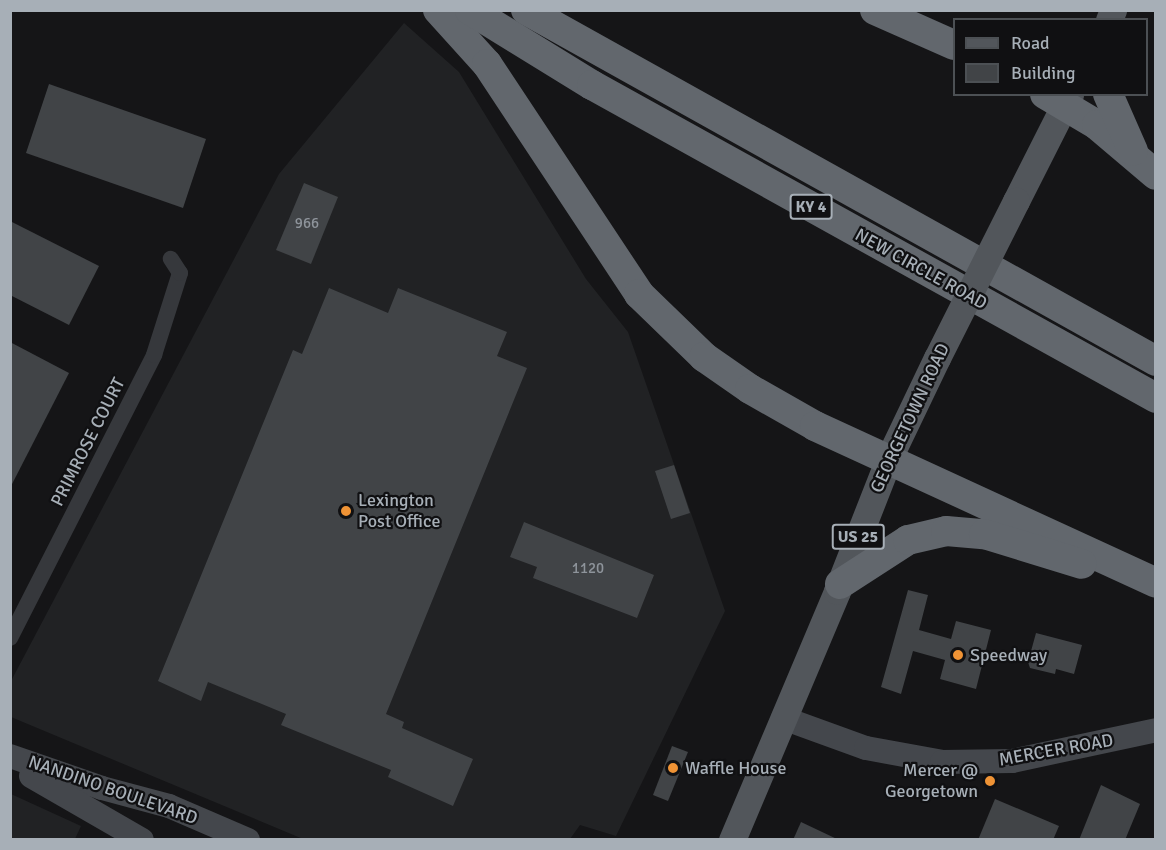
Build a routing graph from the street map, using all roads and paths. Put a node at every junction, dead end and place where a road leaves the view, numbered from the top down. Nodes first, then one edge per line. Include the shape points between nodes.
1 (438, 10) edge
2 (470, 10) edge
3 (526, 10) edge
4 (875, 10) edge
5 (953, 45) edge
6 (1109, 96) edge
7 (1060, 98) edge
8 (1145, 166) edge
9 (171, 259) dead end
10 (1155, 361) edge
11 (1155, 398) edge
12 (889, 458) junction
13 (840, 584) junction
14 (1155, 585) edge
15 (10, 638) edge
16 (783, 718) junction
17 (1155, 730) edge
18 (10, 756) edge
19 (10, 765) edge
20 (54, 779) junction
21 (142, 840) edge
22 (248, 840) edge
23 (732, 840) edge

1 - 12 highway via 487,64 618,266 660,318 704,357 750,388 815,426
2 - 11 highway, NEW CIRCLE ROAD / KY 4 via 602,91
3 - 10 highway, NEW CIRCLE ROAD / KY 4
4 - 5 highway
6 - 8 highway
7 - 8 highway
7 - 12 main road, GEORGETOWN ROAD / US 25, bridge via 1016,201
9 - 15 street, PRIMROSE COURT via 180,273 154,354
12 - 13 main road, GEORGETOWN ROAD / US 25
12 - 14 highway
13 - 14 highway via 908,540 946,531 984,534
13 - 16 main road, GEORGETOWN ROAD / US 25
16 - 17 street, MERCER ROAD via 866,748 942,762 1012,761
16 - 23 main road, GEORGETOWN ROAD / US 25
18 - 20 street, NANDINO BOULEVARD
19 - 20 street, NANDINO BOULEVARD
20 - 21 street, NANDINO BOULEVARD
20 - 22 street, NANDINO BOULEVARD via 169,806

